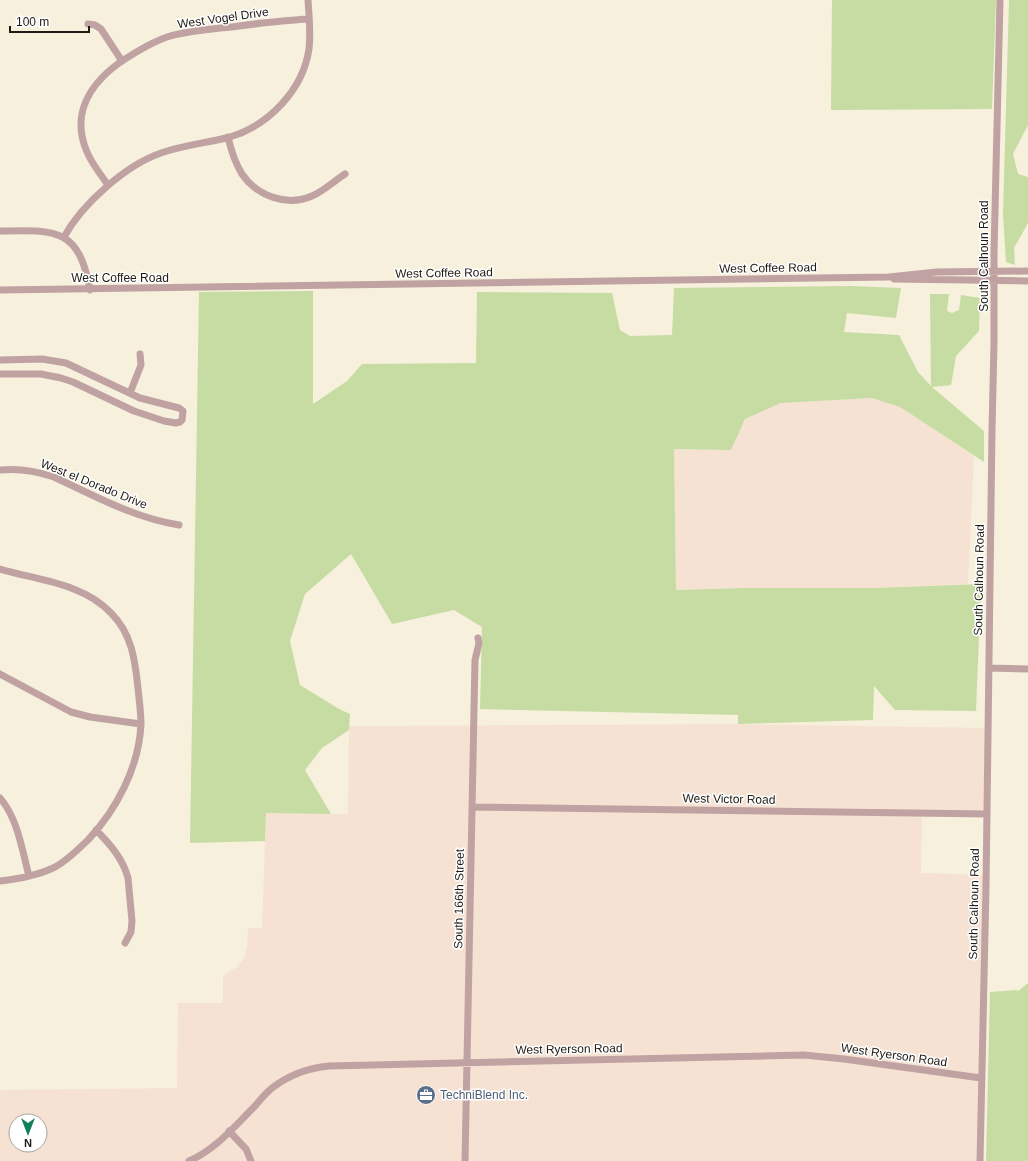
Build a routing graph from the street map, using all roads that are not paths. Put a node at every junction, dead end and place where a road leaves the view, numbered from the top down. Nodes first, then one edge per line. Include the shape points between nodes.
1 (308, 0) edge
2 (1000, 0) edge
3 (309, 19) junction
4 (88, 24) dead end
5 (122, 61) junction
6 (228, 137) junction
7 (345, 174) dead end
8 (108, 185) junction
9 (0, 231) edge
10 (64, 237) junction
11 (994, 271) junction
12 (1028, 271) edge
13 (889, 277) junction
14 (994, 281) junction
15 (1028, 281) edge
16 (0, 290) edge
17 (90, 290) junction
18 (140, 354) dead end
19 (0, 360) edge
20 (0, 374) edge
21 (130, 393) junction
22 (0, 470) edge
23 (180, 525) dead end
24 (0, 569) edge
25 (478, 638) dead end
26 (989, 668) junction
27 (1028, 669) edge
28 (0, 674) edge
29 (141, 724) junction
30 (0, 798) edge
31 (472, 807) junction
32 (987, 814) junction
33 (96, 830) junction
34 (29, 876) junction
35 (0, 882) edge
36 (125, 943) dead end
37 (467, 1062) junction
38 (982, 1078) junction
39 (229, 1131) junction
40 (189, 1161) edge
41 (251, 1161) edge
42 (465, 1161) edge
43 (980, 1161) edge

1 - 3 street
2 - 11 street, South Calhoun Road
3 - 5 street, West Vogel Drive via 184,33 146,46
3 - 6 street via 308,54 292,93 264,119
4 - 5 street via 101,29
5 - 8 street, West Vogel Drive via 94,86 87,98 82,117 86,150
6 - 7 street via 243,176 261,192 280,200 295,201 312,197
6 - 8 street via 160,153 136,165
8 - 10 street
9 - 10 street via 37,231
10 - 17 street via 75,246 82,259
11 - 12 street, West Coffee Road
11 - 13 street, West Coffee Road via 937,272
11 - 14 street, South Calhoun Road
13 - 14 street, West Coffee Road via 897,280
13 - 17 street, West Coffee Road
14 - 15 street, West Coffee Road
14 - 26 street, South Calhoun Road
16 - 17 street, West Coffee Road
18 - 21 street via 141,365
19 - 21 street via 66,363
20 - 21 street via 52,376 73,382 146,415 176,423 182,420 183,411 179,408 152,402
22 - 23 street, West el Dorado Drive via 17,469 54,477 131,513
24 - 29 street via 82,592 111,612 126,632 133,650
25 - 31 street, South 166th Street via 474,660
26 - 27 street
26 - 32 street, South Calhoun Road
28 - 29 street via 71,712 90,718
29 - 33 street via 138,744 125,786
30 - 34 street via 13,820
31 - 32 street, West Victor Road
31 - 37 street, South 166th Street
32 - 38 street, South Calhoun Road
33 - 34 street via 65,861
33 - 36 street via 117,855 128,878 132,921 131,932
34 - 35 street
37 - 38 street, West Ryerson Road via 804,1055
37 - 39 street, West Ryerson Road via 328,1066 303,1071 271,1089
37 - 42 street, South 166th Street
38 - 43 street, South Calhoun Road
39 - 40 street, West Ryerson Road via 211,1148
39 - 41 street via 246,1149

